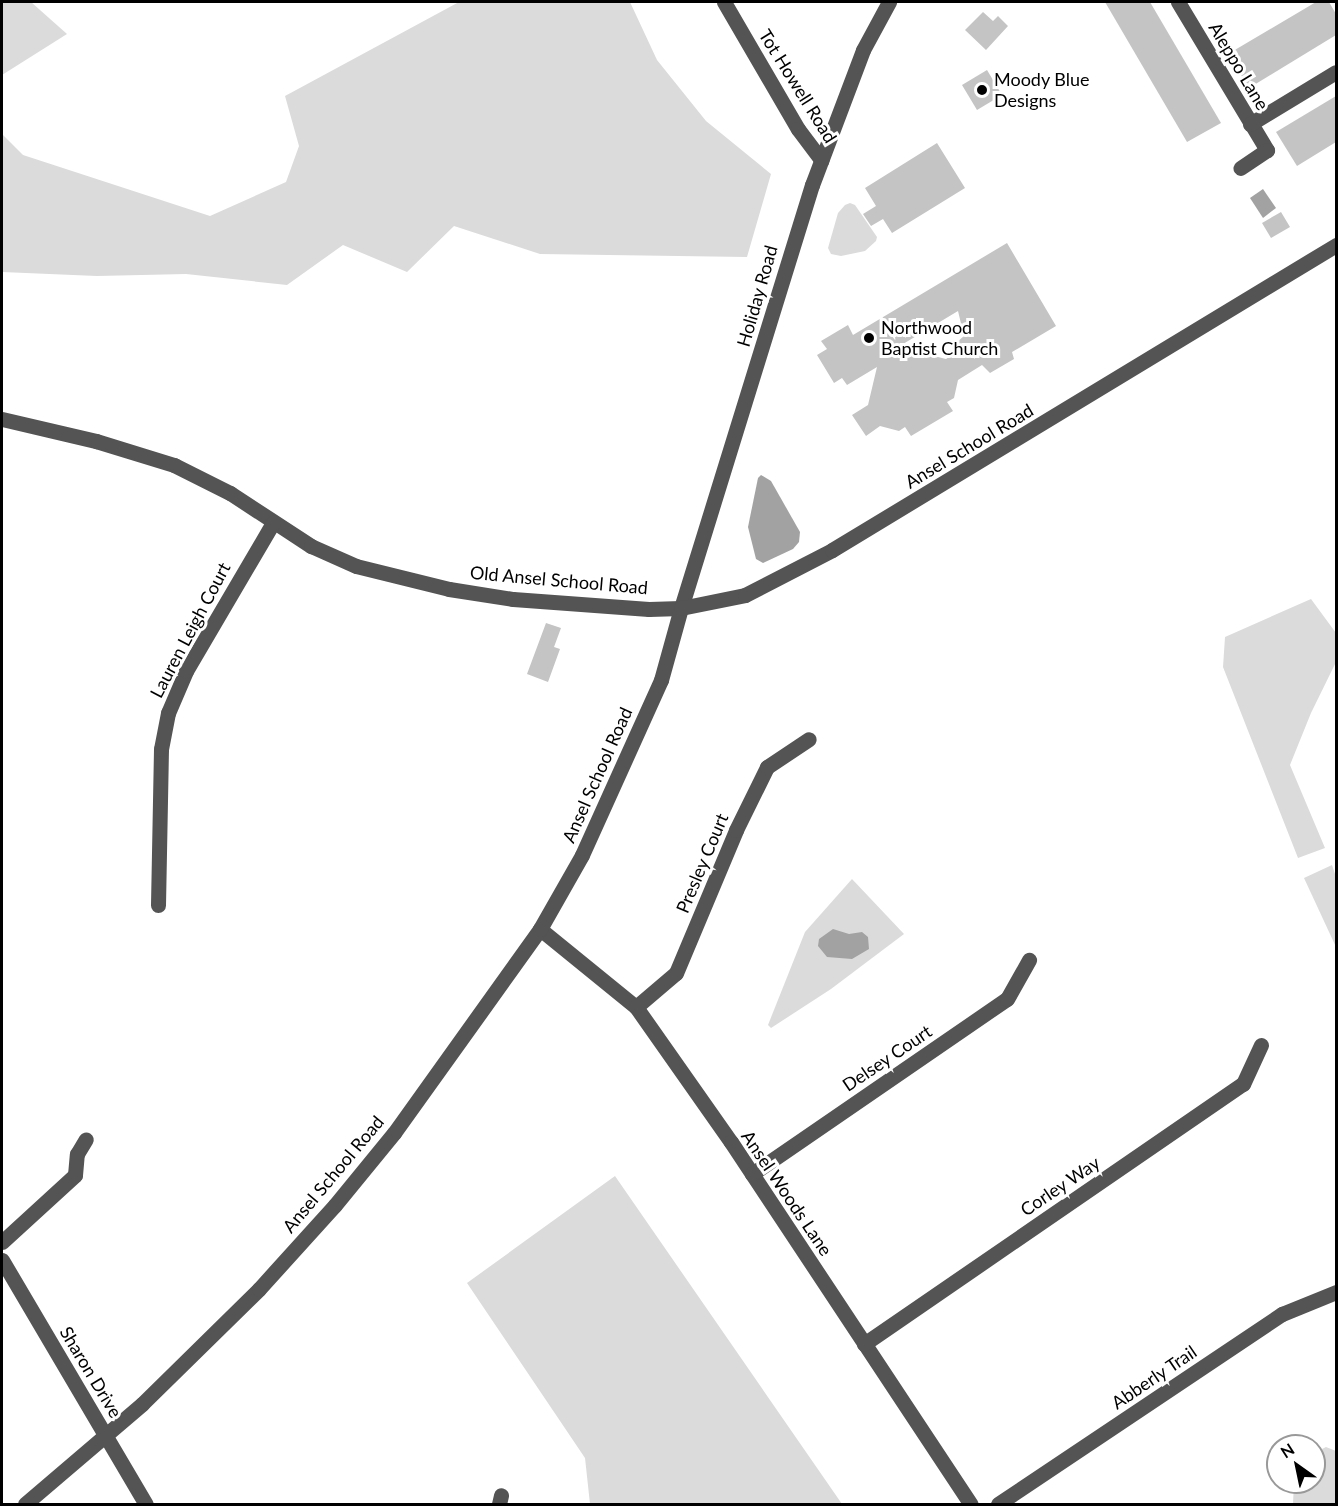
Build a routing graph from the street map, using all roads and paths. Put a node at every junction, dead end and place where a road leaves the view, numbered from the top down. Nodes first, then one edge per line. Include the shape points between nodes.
1 (724, 2) edge
2 (889, 2) edge
3 (1178, 2) edge
4 (1336, 72) edge
5 (1250, 124) junction
6 (821, 160) junction
7 (1240, 168) dead end
8 (1336, 246) edge
9 (2, 419) edge
10 (273, 523) junction
11 (681, 608) junction
12 (809, 739) dead end
13 (158, 905) dead end
14 (540, 929) junction
15 (1029, 960) dead end
16 (636, 1007) junction
17 (1261, 1046) dead end
18 (86, 1139) dead end
19 (752, 1174) junction
20 (2, 1242) edge
21 (2, 1260) edge
22 (1336, 1292) edge
23 (864, 1344) junction
24 (107, 1437) junction
25 (25, 1504) edge
26 (146, 1504) edge
27 (971, 1504) edge
28 (998, 1504) edge

1 - 6 street, Tot Howell Road via 798,129
2 - 6 street, Holiday Road via 863,50
3 - 5 street, Aleppo Lane
4 - 5 street
5 - 7 street, Aleppo Lane via 1267,150
6 - 11 street, Holiday Road
8 - 11 street, Ansel School Road via 832,550 745,595
9 - 10 street, Old Ansel School Road via 96,441 174,465 230,493
10 - 11 street, Old Ansel School Road via 310,546 356,566 449,589 513,600
10 - 13 street, Lauren Leigh Court via 186,671 168,713 161,749
11 - 14 street, Ansel School Road via 661,680 604,810
12 - 16 street, Presley Court via 767,767 736,830 676,974
14 - 16 street, Ansel Woods Lane
14 - 24 street, Ansel School Road via 394,1132 335,1205 259,1289
15 - 19 street, Delsey Court via 1007,999
16 - 19 street, Ansel Woods Lane
17 - 23 street, Corley Way via 1243,1084
18 - 20 street via 77,1154 75,1175
19 - 23 street, Ansel Woods Lane
21 - 24 street, Sharon Drive
22 - 28 street, Abberly Trail via 1282,1314
23 - 27 street, Ansel Woods Lane
24 - 25 street, Ansel School Road
24 - 26 street, Sharon Drive

